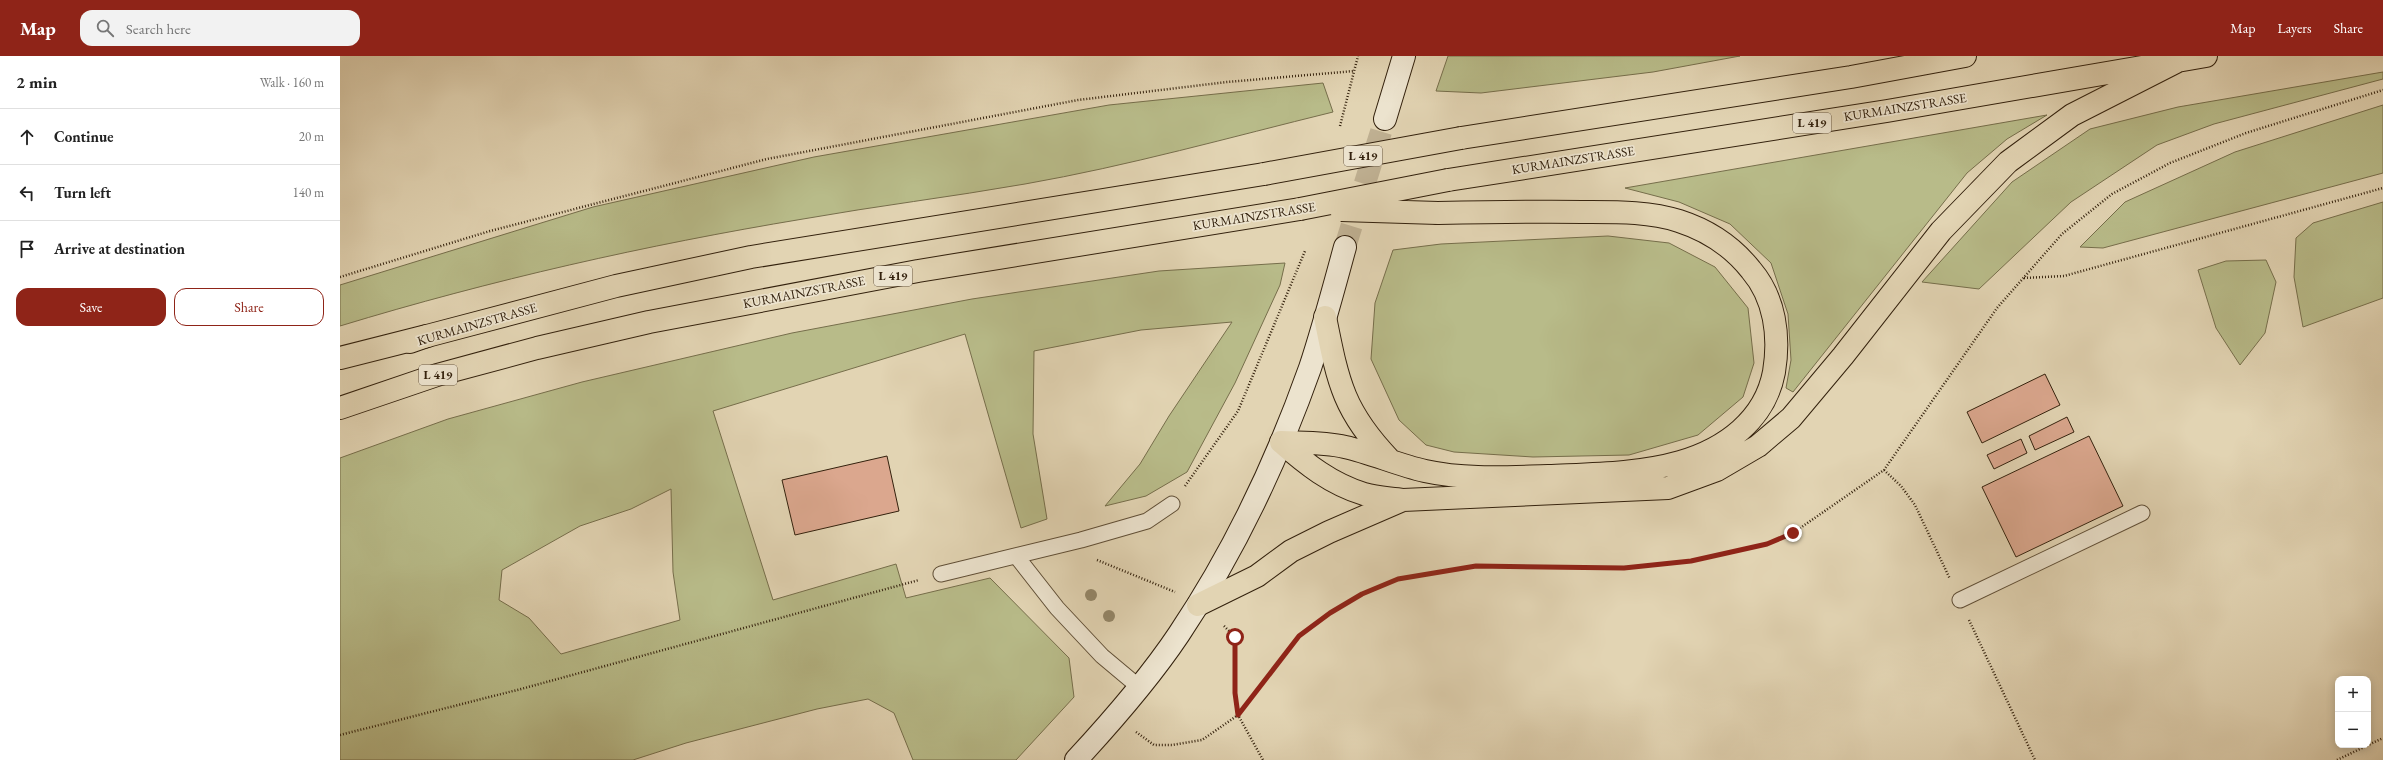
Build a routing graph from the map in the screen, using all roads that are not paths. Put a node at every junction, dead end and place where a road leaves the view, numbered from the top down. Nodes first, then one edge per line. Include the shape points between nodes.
1 (1404, 56) edge
2 (1902, 56) edge
3 (1964, 56) edge
4 (2206, 56) edge
5 (2176, 62) junction
6 (1851, 77) junction
7 (1385, 119) tunnel mouth
8 (1300, 209) junction
9 (1345, 247) tunnel mouth
10 (1325, 317) junction
11 (427, 336) junction
12 (340, 358) edge
13 (340, 369) edge
14 (340, 408) edge
15 (1281, 442) junction
16 (1391, 460) junction
17 (1403, 500) junction
18 (1172, 504) road end
19 (2142, 512) dead end
20 (1016, 557) junction
21 (941, 574) road end
22 (1960, 600) dead end
23 (1198, 605) junction
24 (1139, 687) junction
25 (1076, 760) edge

1 - 7 main road
2 - 6 highway
3 - 6 highway, KURMAINZSTRASSE / L 419
4 - 5 highway, L 419
5 - 8 highway, KURMAINZSTRASSE / L 419, bridge via 1887,111 1448,180
5 - 17 highway via 2072,115 2008,162 1941,231 1844,356 1791,418 1758,446 1717,470 1668,488
6 - 11 highway, KURMAINZSTRASSE / L 419, bridge via 1461,138 1264,174 751,257 616,286
8 - 14 highway, KURMAINZSTRASSE / L 419 via 918,271 649,322 437,375
8 - 16 highway, bridge via 1438,213 1618,212 1677,221 1722,241 1763,284 1776,328 1774,370 1764,403 1741,432 1703,454 1648,469 1611,473 1480,478 1425,471
9 - 10 main road
10 - 15 main road via 1310,367
10 - 16 highway via 1334,364 1346,401 1369,438
11 - 12 highway
11 - 13 highway, KURMAINZSTRASSE / L 419
15 - 16 highway via 1320,443
15 - 17 highway via 1303,462 1334,483 1365,494
15 - 23 main road via 1258,497
17 - 23 highway via 1291,551 1257,576
18 - 20 lane via 1147,521
19 - 22 lane
20 - 21 lane
20 - 24 lane via 1077,630 1102,656
23 - 24 main road
24 - 25 main road via 1115,718

